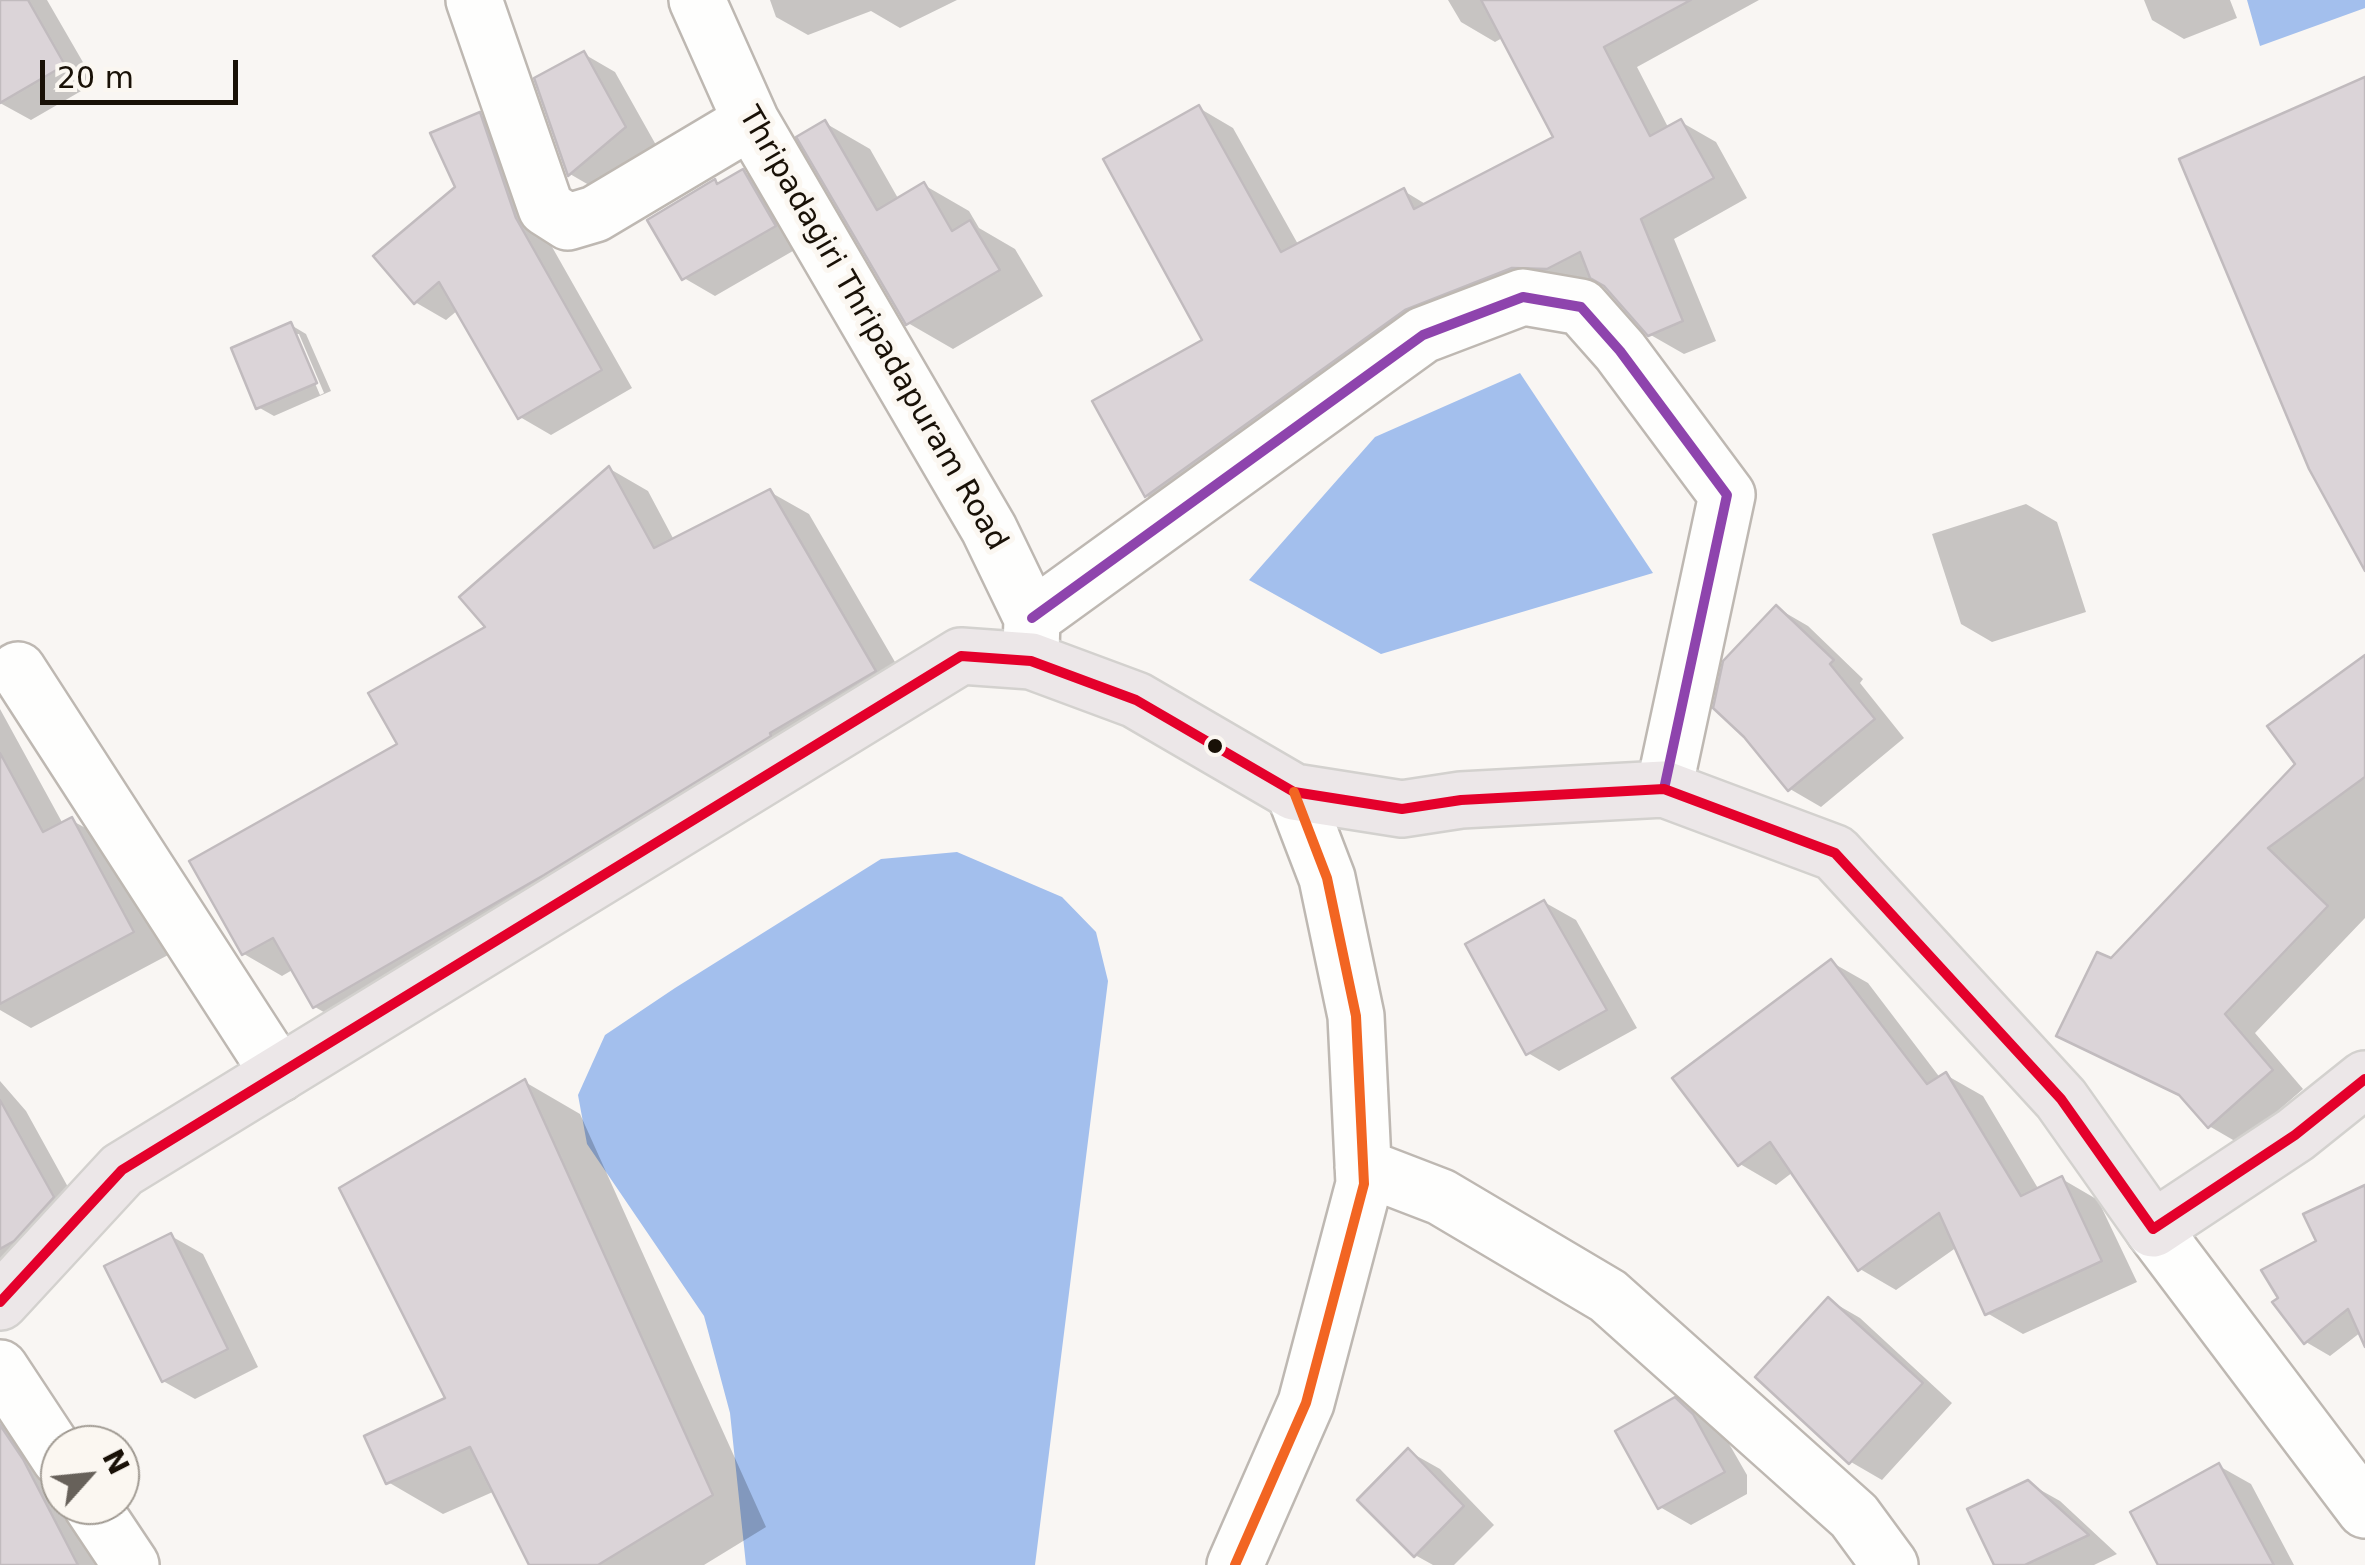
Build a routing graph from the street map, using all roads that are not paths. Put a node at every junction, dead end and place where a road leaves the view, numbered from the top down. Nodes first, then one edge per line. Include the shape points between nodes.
1 (474, 0) edge
2 (697, 0) edge
3 (751, 121) junction
4 (1031, 640) junction
5 (18, 670) dead end
6 (1664, 790) junction
7 (1294, 792) junction
8 (279, 1074) junction
9 (2365, 1078) edge
10 (1363, 1167) junction
11 (2153, 1229) junction
12 (0, 1302) edge
13 (0, 1368) edge
14 (40, 1428) edge
15 (2365, 1510) edge
16 (104, 1525) edge
17 (130, 1565) edge
18 (1236, 1565) edge
19 (1890, 1565) edge

1 - 3 street via 546,208 568,222 596,214
2 - 3 street, Thripadagiri Thripadapuram Road
3 - 4 street, Thripadagiri Thripadapuram Road via 989,529
4 - 6 street via 1423,335 1524,298 1581,307 1728,495
4 - 7 main road
4 - 8 main road via 961,656
5 - 8 street
6 - 7 main road via 1402,809
6 - 11 main road via 1835,853 2061,1098
7 - 10 street via 1327,878 1356,1016
8 - 12 main road via 122,1170
9 - 11 main road via 2295,1135
10 - 18 street via 1306,1403
10 - 19 street via 1441,1197 1608,1296 1854,1516
11 - 15 street
13 - 14 street
16 - 17 street

